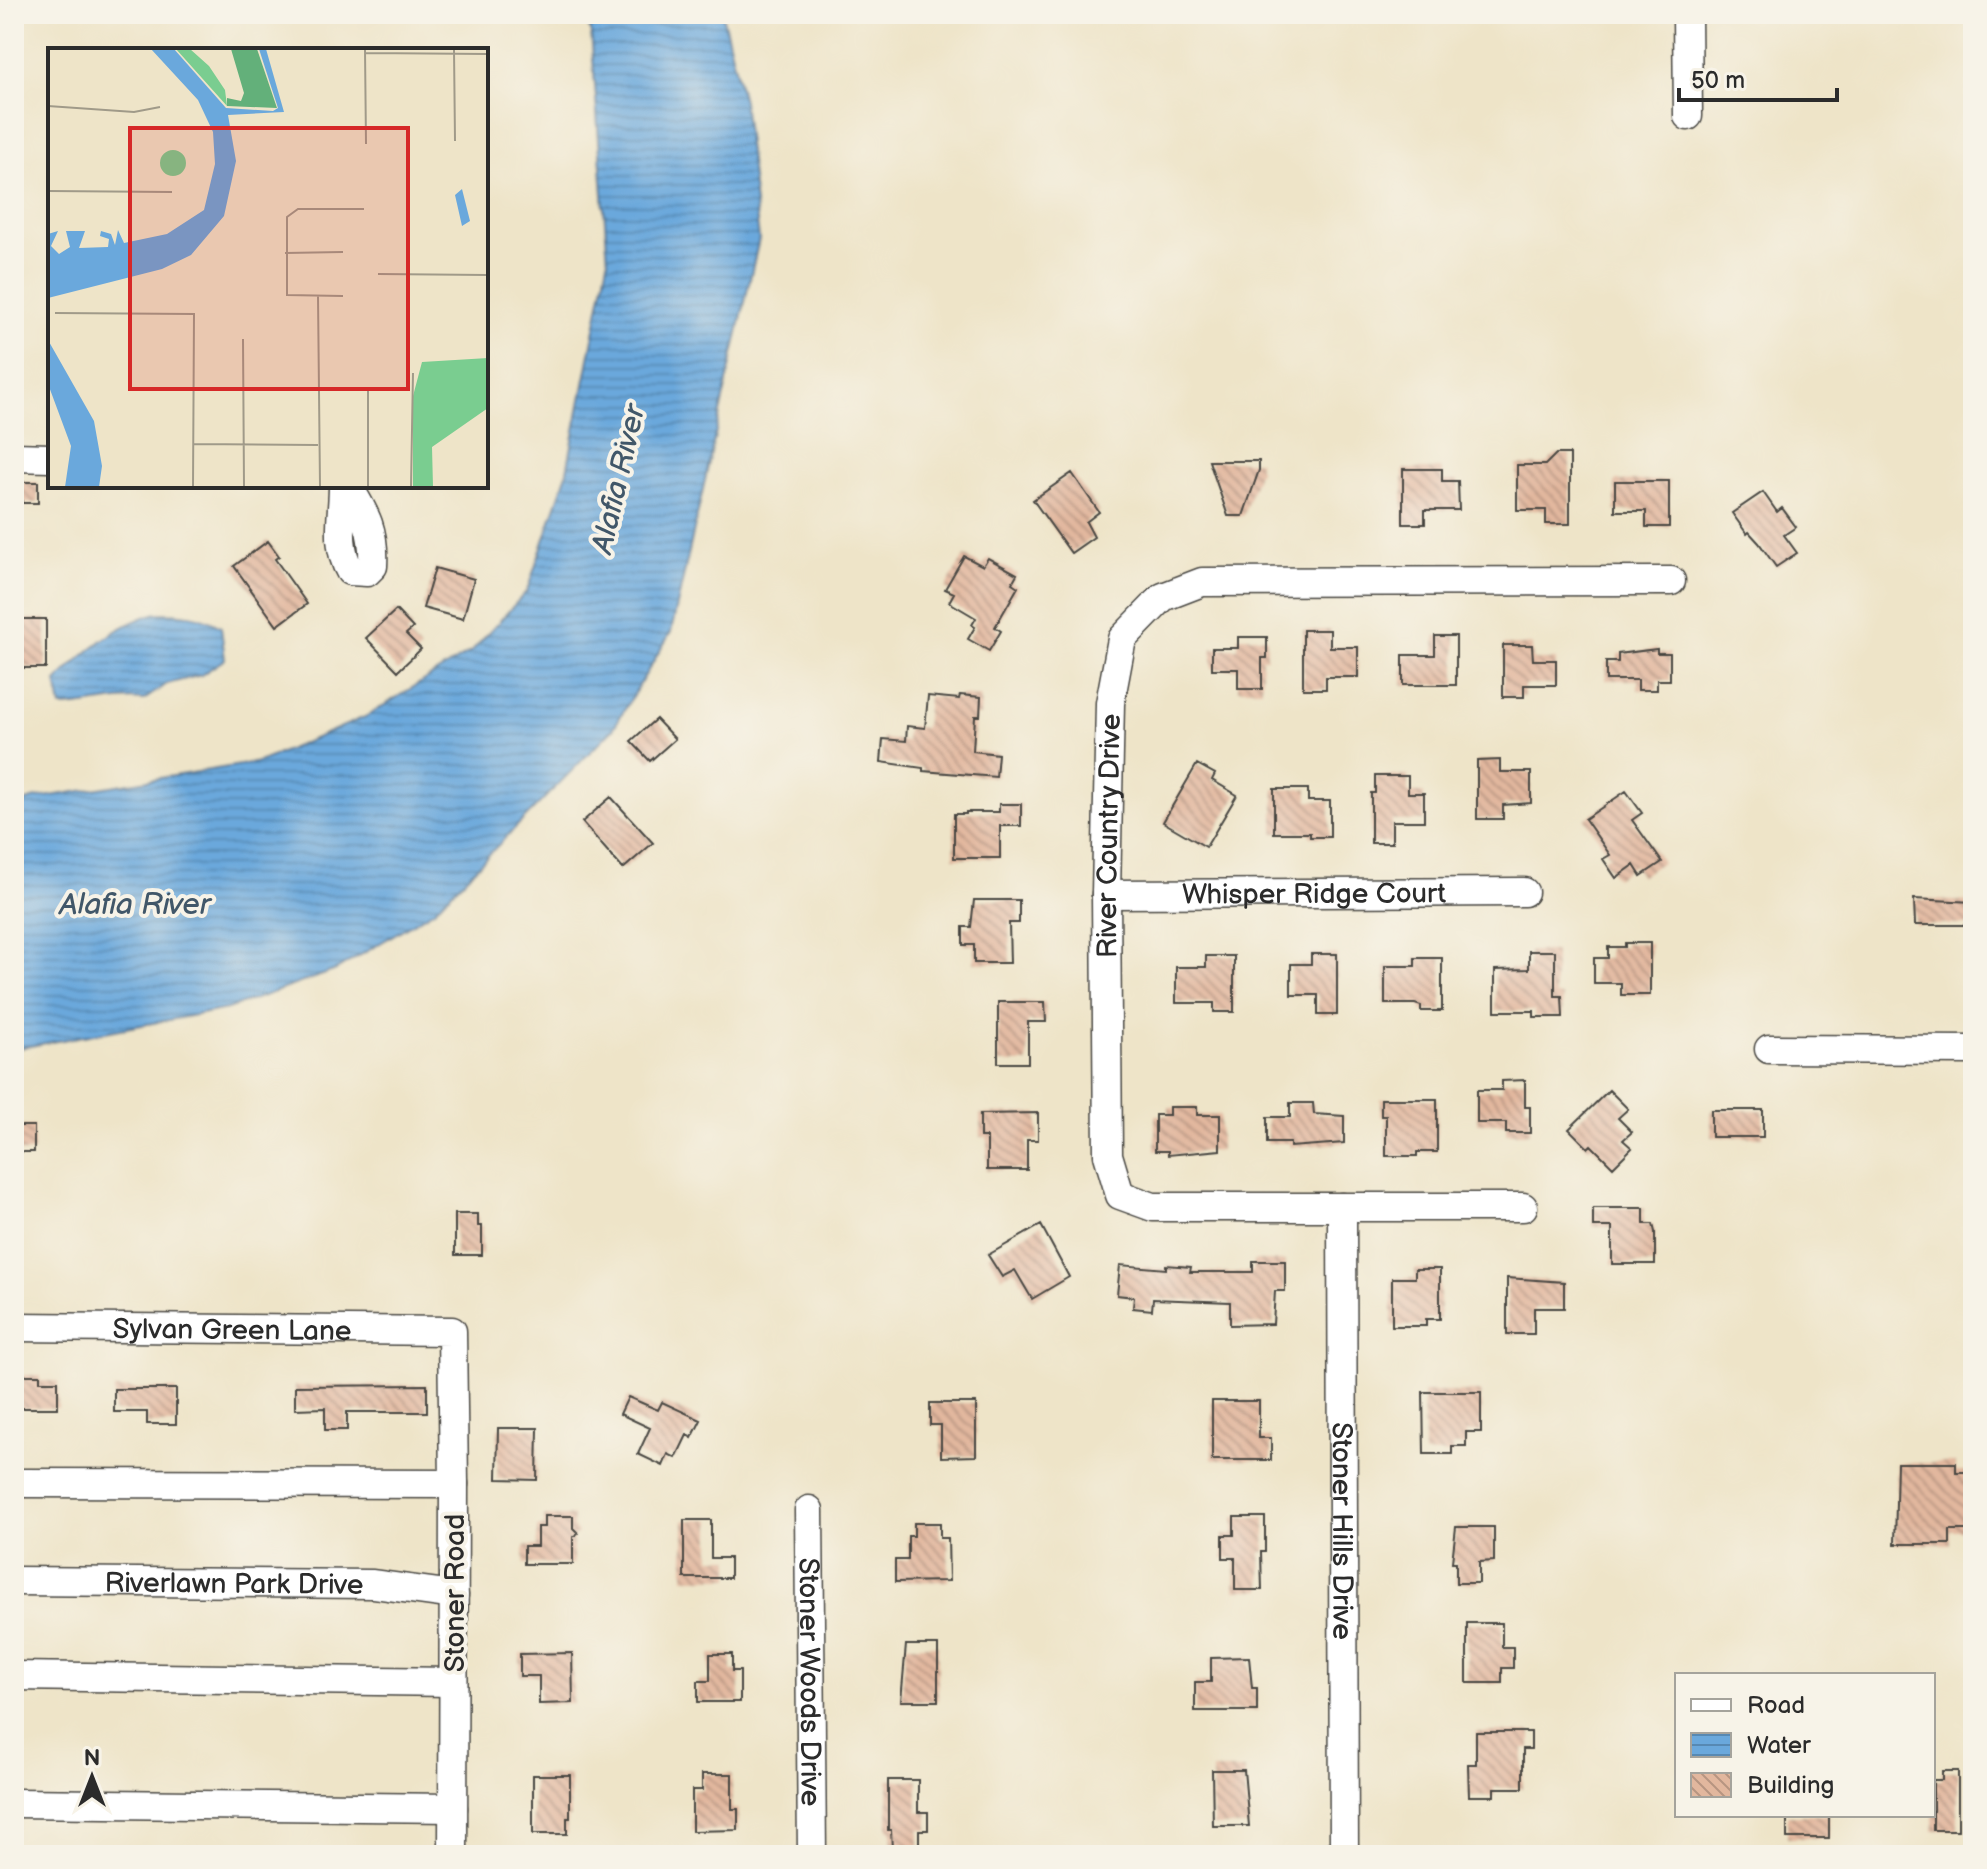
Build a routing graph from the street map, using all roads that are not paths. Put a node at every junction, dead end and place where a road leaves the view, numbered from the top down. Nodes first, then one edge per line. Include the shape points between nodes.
1 (1687, 14) edge
2 (1688, 116) dead end
3 (14, 457) edge
4 (48, 458) edge
5 (1671, 581) dead end
6 (1524, 892) dead end
7 (1106, 894) junction
8 (1769, 1049) dead end
9 (1973, 1050) edge
10 (1342, 1207) junction
11 (1523, 1207) dead end
12 (14, 1327) edge
13 (452, 1331) joint
14 (14, 1483) edge
15 (454, 1484) junction
16 (809, 1510) dead end
17 (14, 1581) edge
18 (454, 1595) junction
19 (14, 1676) edge
20 (453, 1682) junction
21 (14, 1803) edge
22 (453, 1808) junction
23 (453, 1855) edge
24 (812, 1855) edge
25 (1344, 1855) edge

1 - 2 street
3 - 4 street
5 - 7 street, River Country Drive via 1202,582 1163,597 1122,639 1110,703
6 - 7 street, Whisper Ridge Court
7 - 10 street, River Country Drive via 1108,1155 1120,1195 1153,1207
8 - 9 street
10 - 11 street, River Country Drive
10 - 25 street, Stoner Hills Drive
12 - 13 street, Sylvan Green Lane
13 - 15 street, Stoner Road
14 - 15 street
15 - 18 street, Stoner Road
16 - 24 street, Stoner Woods Drive
17 - 18 street, Riverlawn Park Drive via 373,1584
18 - 20 street, Stoner Road
19 - 20 street
20 - 22 street, Stoner Road
21 - 22 street
22 - 23 street, Stoner Road

